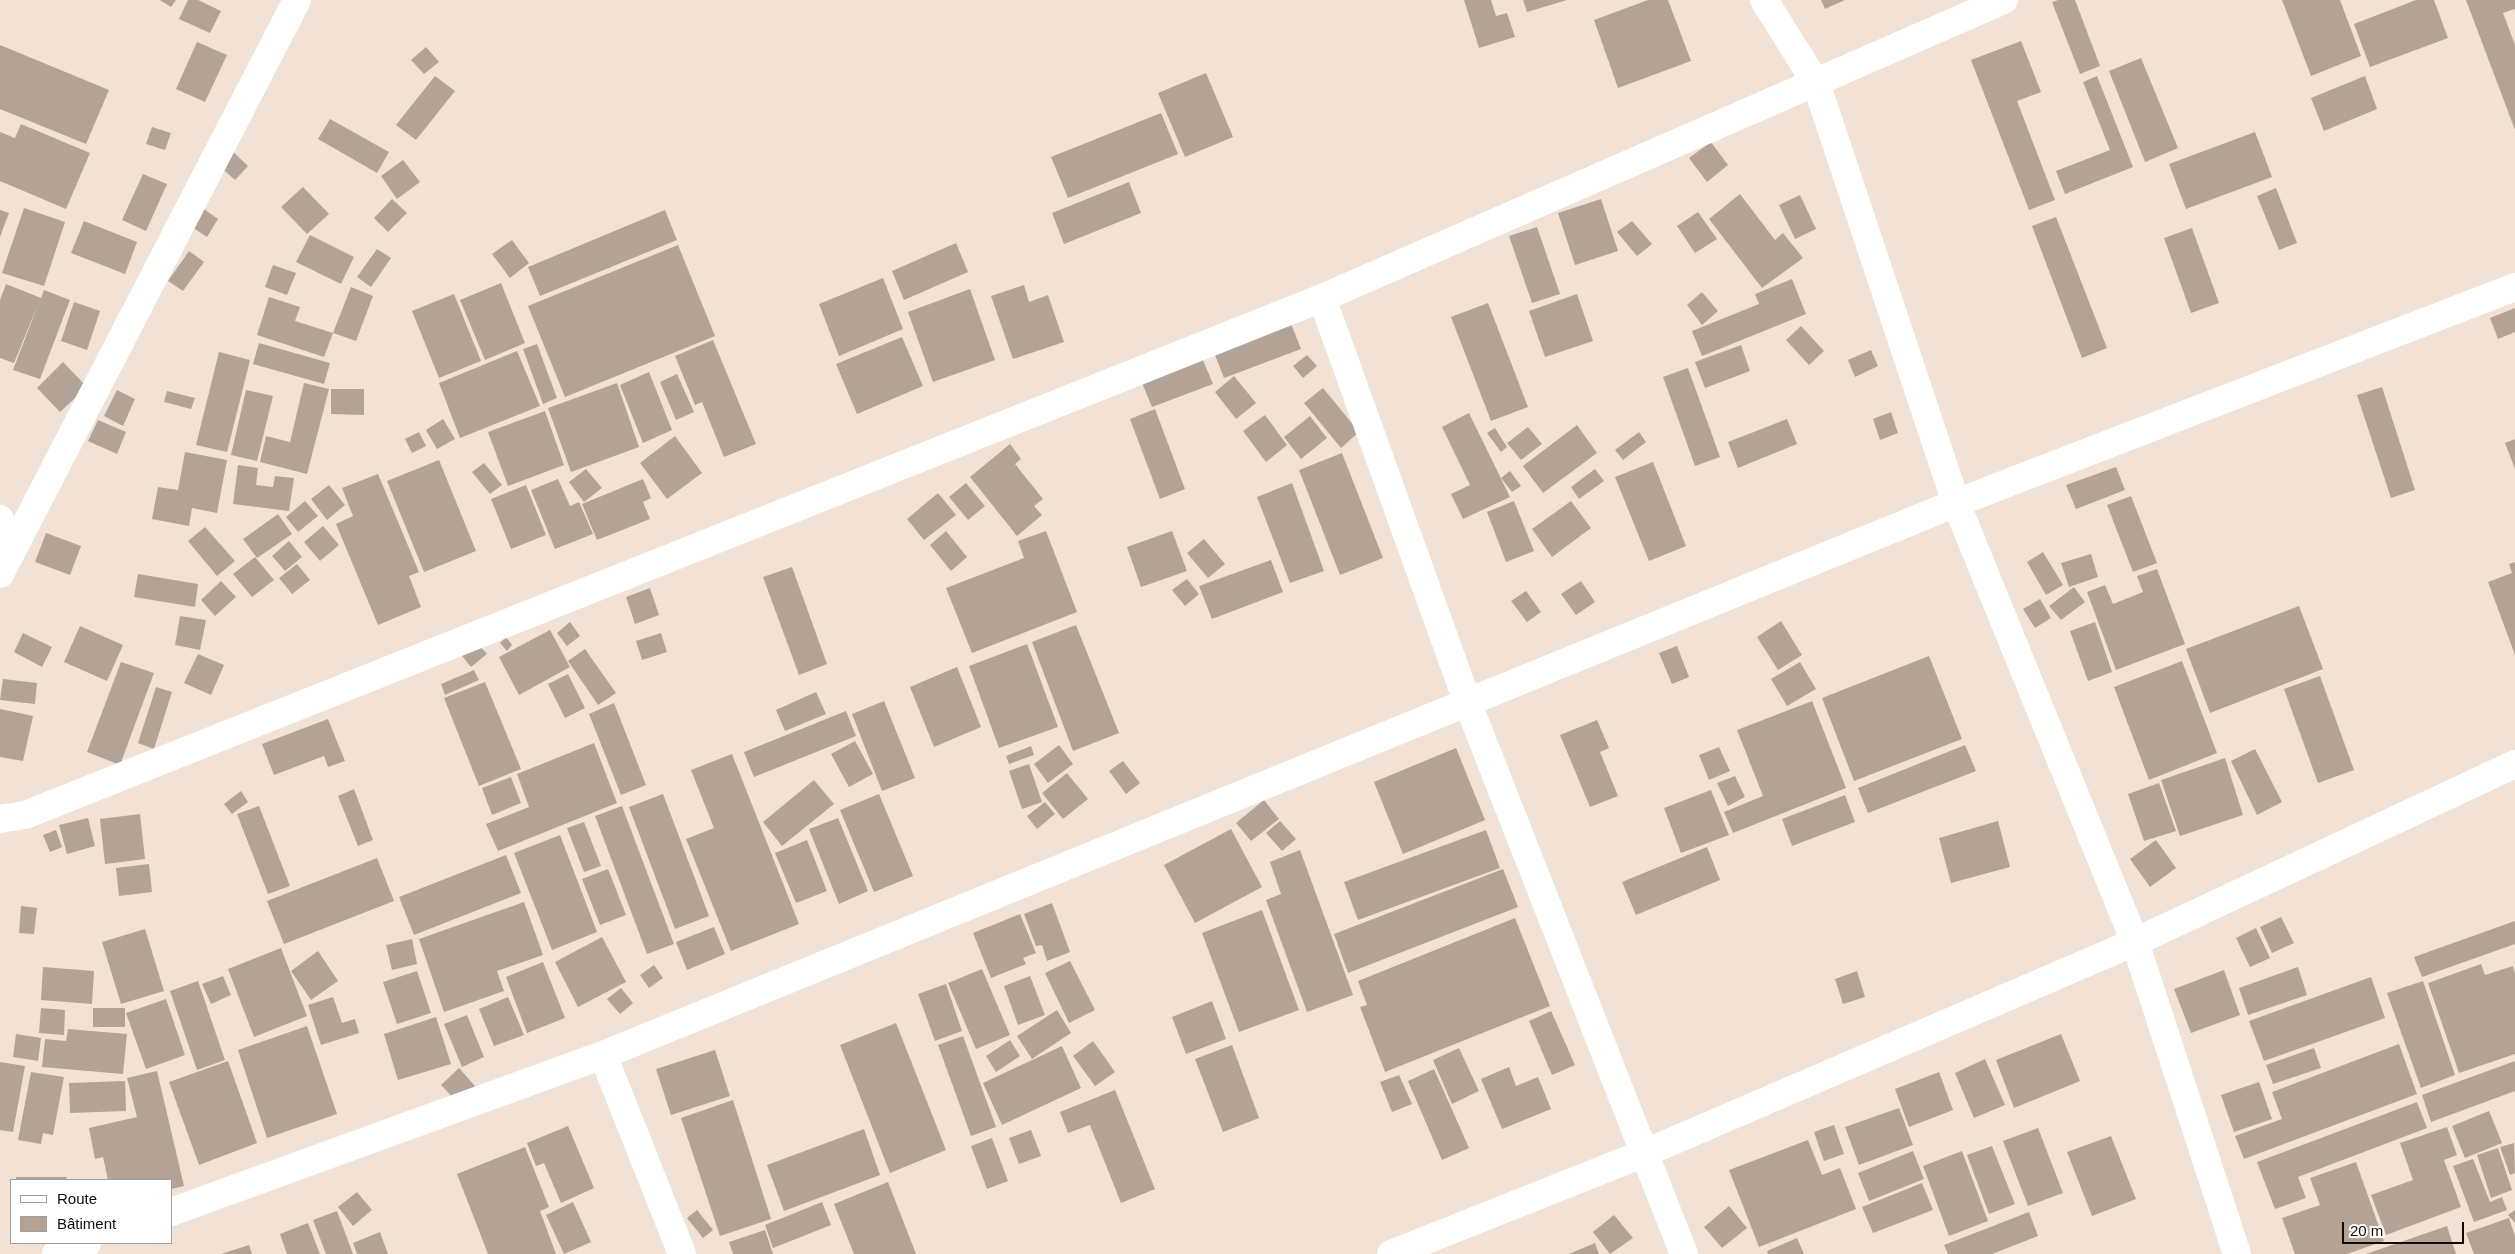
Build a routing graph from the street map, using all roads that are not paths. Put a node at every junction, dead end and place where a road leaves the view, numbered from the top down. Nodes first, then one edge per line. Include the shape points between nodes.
1 (297, 0) edge
2 (1764, 0) edge
3 (2004, 0) edge
4 (1816, 83) junction
5 (2515, 287) edge
6 (1322, 298) junction
7 (1956, 503) junction
8 (0, 519) edge
9 (12, 547) junction
10 (0, 574) edge
11 (1467, 701) junction
12 (2515, 764) edge
13 (0, 819) edge
14 (2135, 942) junction
15 (603, 1055) junction
16 (1645, 1153) junction
17 (172, 1212) edge
18 (83, 1244) edge
19 (56, 1254) edge
20 (682, 1254) edge
21 (1391, 1254) edge
22 (1684, 1254) edge
23 (2237, 1254) edge

1 - 9 street
2 - 4 street
3 - 4 street
4 - 6 street
4 - 7 street
5 - 7 street
6 - 11 street
6 - 13 street via 34,811
7 - 11 street
7 - 14 street
8 - 9 street
9 - 10 street
11 - 15 street
11 - 16 street
12 - 14 street
14 - 16 street
14 - 23 street
15 - 17 street
15 - 20 street
16 - 21 street
16 - 22 street
18 - 19 street

